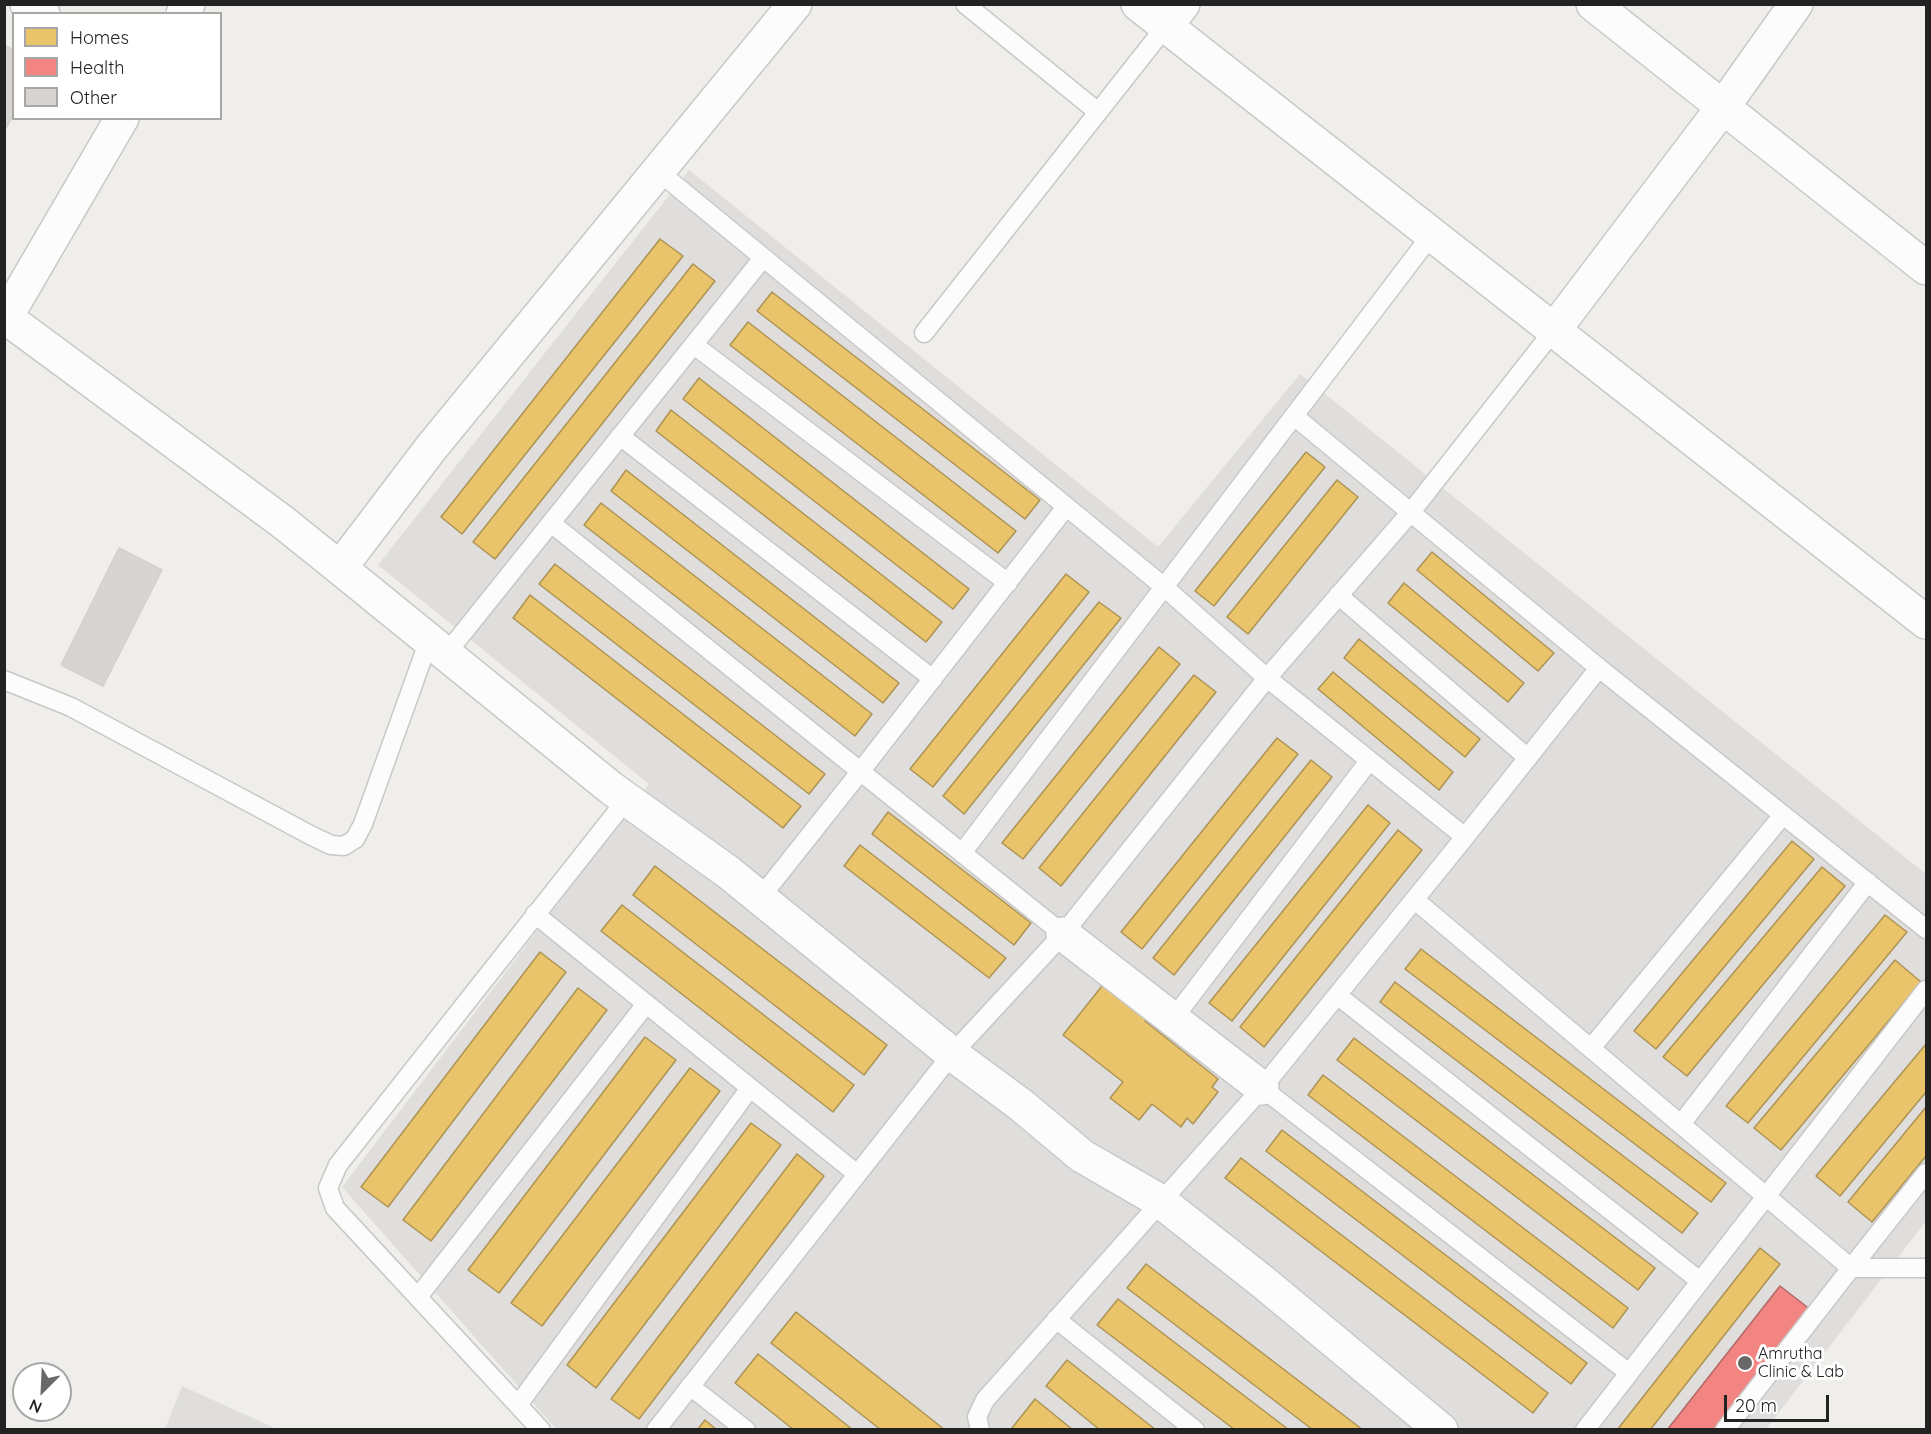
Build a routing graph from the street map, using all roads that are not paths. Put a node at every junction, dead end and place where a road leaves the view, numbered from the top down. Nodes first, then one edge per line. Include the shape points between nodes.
1 (27, 4) edge
2 (795, 4) edge
3 (965, 4) edge
4 (1138, 4) edge
5 (1593, 4) edge
6 (1796, 4) edge
7 (40, 12) edge
8 (1174, 15) edge
9 (1723, 107) junction
10 (1098, 112) junction
11 (121, 120) edge
12 (658, 171) junction
13 (1432, 234) junction
14 (763, 258) junction
15 (1926, 268) edge
16 (5, 316) edge
17 (1554, 330) junction
18 (924, 333) dead end
19 (694, 345) junction
20 (1294, 416) junction
21 (620, 436) junction
22 (1066, 507) junction
23 (1411, 512) junction
24 (551, 523) junction
25 (340, 568) junction
26 (1008, 583) junction
27 (1163, 586) junction
28 (1338, 595) junction
29 (1926, 622) edge
30 (437, 647) junction
31 (1599, 668) junction
32 (1267, 678) junction
33 (933, 679) junction
34 (4, 680) edge
35 (1528, 758) junction
36 (1369, 761) junction
37 (860, 772) junction
38 (627, 799) junction
39 (1783, 815) junction
40 (1465, 837) junction
41 (962, 853) junction
42 (1868, 882) junction
43 (760, 898) junction
44 (1414, 900) junction
45 (535, 915) junction
46 (1926, 929) edge
47 (1063, 934) junction
48 (1926, 990) edge
49 (1337, 995) junction
50 (646, 1004) junction
51 (1173, 1018) junction
52 (1591, 1048) junction
53 (952, 1054) junction
54 (750, 1088) junction
55 (1262, 1088) junction
56 (1681, 1124) junction
57 (1926, 1173) edge
58 (857, 1174) junction
59 (1767, 1196) junction
60 (1160, 1201) junction
61 (1851, 1268) junction
62 (1926, 1268) edge
63 (1700, 1281) junction
64 (418, 1297) junction
65 (1056, 1319) junction
66 (1629, 1373) junction
67 (690, 1386) junction
68 (518, 1405) junction
69 (541, 1430) edge
70 (656, 1430) edge
71 (746, 1430) edge
72 (980, 1430) edge
73 (1196, 1430) edge
74 (1441, 1430) edge
75 (1585, 1430) edge
76 (1725, 1430) edge

1 - 7 street
2 - 12 street
3 - 10 lane
4 - 8 street
5 - 9 street
6 - 9 street
8 - 10 lane
8 - 13 street
9 - 15 street
9 - 17 street
10 - 18 lane
11 - 16 street
12 - 14 lane
12 - 25 street via 431,448
13 - 17 street
13 - 20 lane
14 - 19 lane
14 - 22 lane
16 - 25 street
17 - 23 lane
17 - 29 street
19 - 21 lane
19 - 26 lane
20 - 23 lane
20 - 27 lane
21 - 24 lane
21 - 33 lane
22 - 26 lane
22 - 27 lane
23 - 28 lane
23 - 31 lane
24 - 30 lane
24 - 37 lane
25 - 30 street
26 - 33 lane
27 - 32 lane
27 - 41 lane
28 - 32 lane
28 - 35 lane
30 - 34 lane via 356,839 344,846 312,836 71,707
30 - 38 street
31 - 35 lane
31 - 39 lane
32 - 36 lane
32 - 47 lane
33 - 37 lane
35 - 40 lane
36 - 40 lane
36 - 51 lane
37 - 41 lane
37 - 43 lane
38 - 43 street
38 - 45 lane
39 - 42 lane
39 - 52 lane
40 - 44 lane
41 - 47 lane
42 - 46 lane
42 - 56 lane
43 - 53 street
44 - 49 lane
44 - 52 lane
45 - 50 lane
45 - 64 lane via 338,1165 328,1188 335,1208
47 - 51 street
47 - 53 lane
48 - 59 lane
49 - 55 lane
49 - 63 lane
50 - 54 lane
50 - 64 lane
51 - 55 street
52 - 56 lane
53 - 58 lane
53 - 60 street via 1082,1156
54 - 58 lane
54 - 68 lane
55 - 60 lane
55 - 66 lane
56 - 59 lane
57 - 61 lane
58 - 67 lane
59 - 61 lane
59 - 63 lane
60 - 65 lane
60 - 74 street
61 - 62 lane
61 - 76 lane
63 - 66 lane
64 - 68 lane
65 - 72 lane via 985,1400 977,1417
65 - 73 lane
66 - 75 lane
67 - 70 lane
67 - 71 lane
68 - 69 lane

